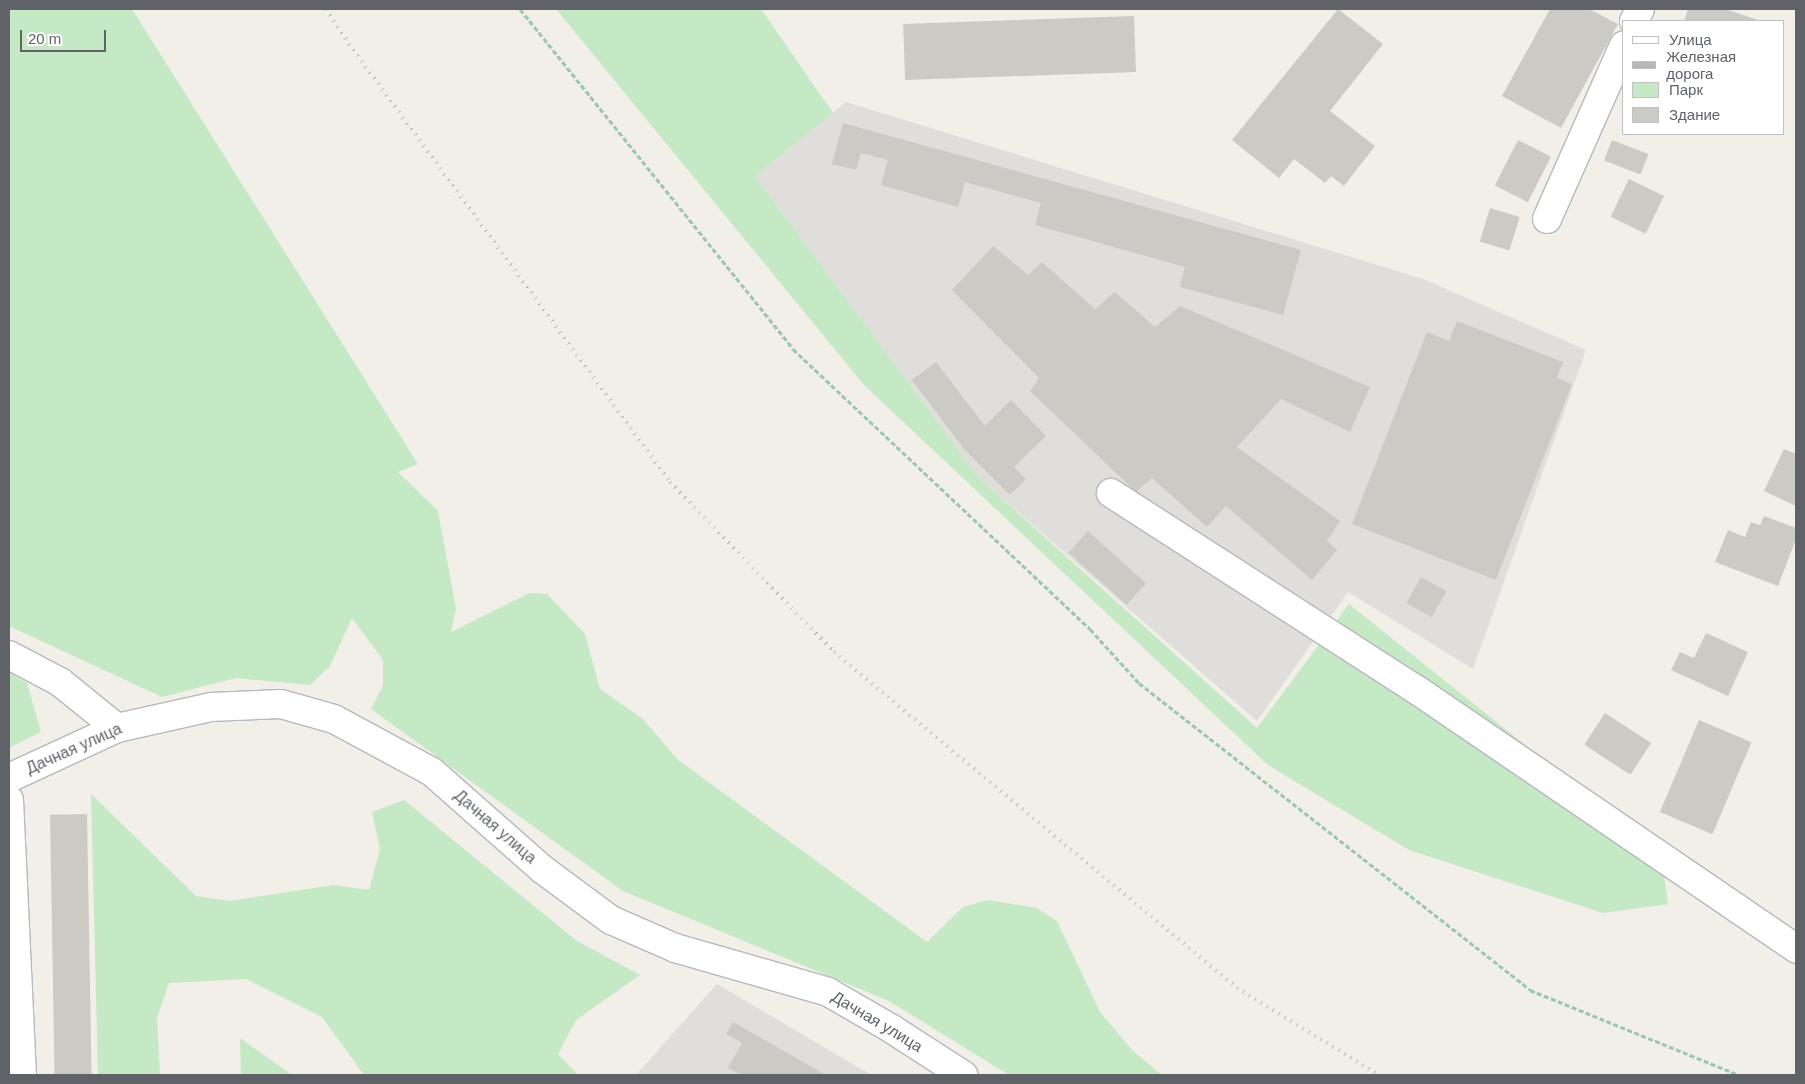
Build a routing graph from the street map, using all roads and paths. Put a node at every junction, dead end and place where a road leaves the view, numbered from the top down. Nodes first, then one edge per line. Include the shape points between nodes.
1 (520, 9) edge
2 (1622, 49) edge
3 (1547, 219) dead end
4 (1111, 493) dead end
5 (9, 655) edge
6 (117, 728) junction
7 (9, 778) edge
8 (9, 800) edge
9 (1796, 949) edge
10 (22, 1075) edge
11 (963, 1075) edge
12 (1739, 1075) edge

1 - 12 path via 793,349 1090,629 1139,683 1530,990
2 - 3 street
4 - 9 street via 1417,690
5 - 6 street via 60,682
6 - 7 street, Дачная улица
6 - 11 street, Дачная улица via 211,707 280,704 334,719 432,772 542,869 611,920 675,948 828,992
8 - 10 street

